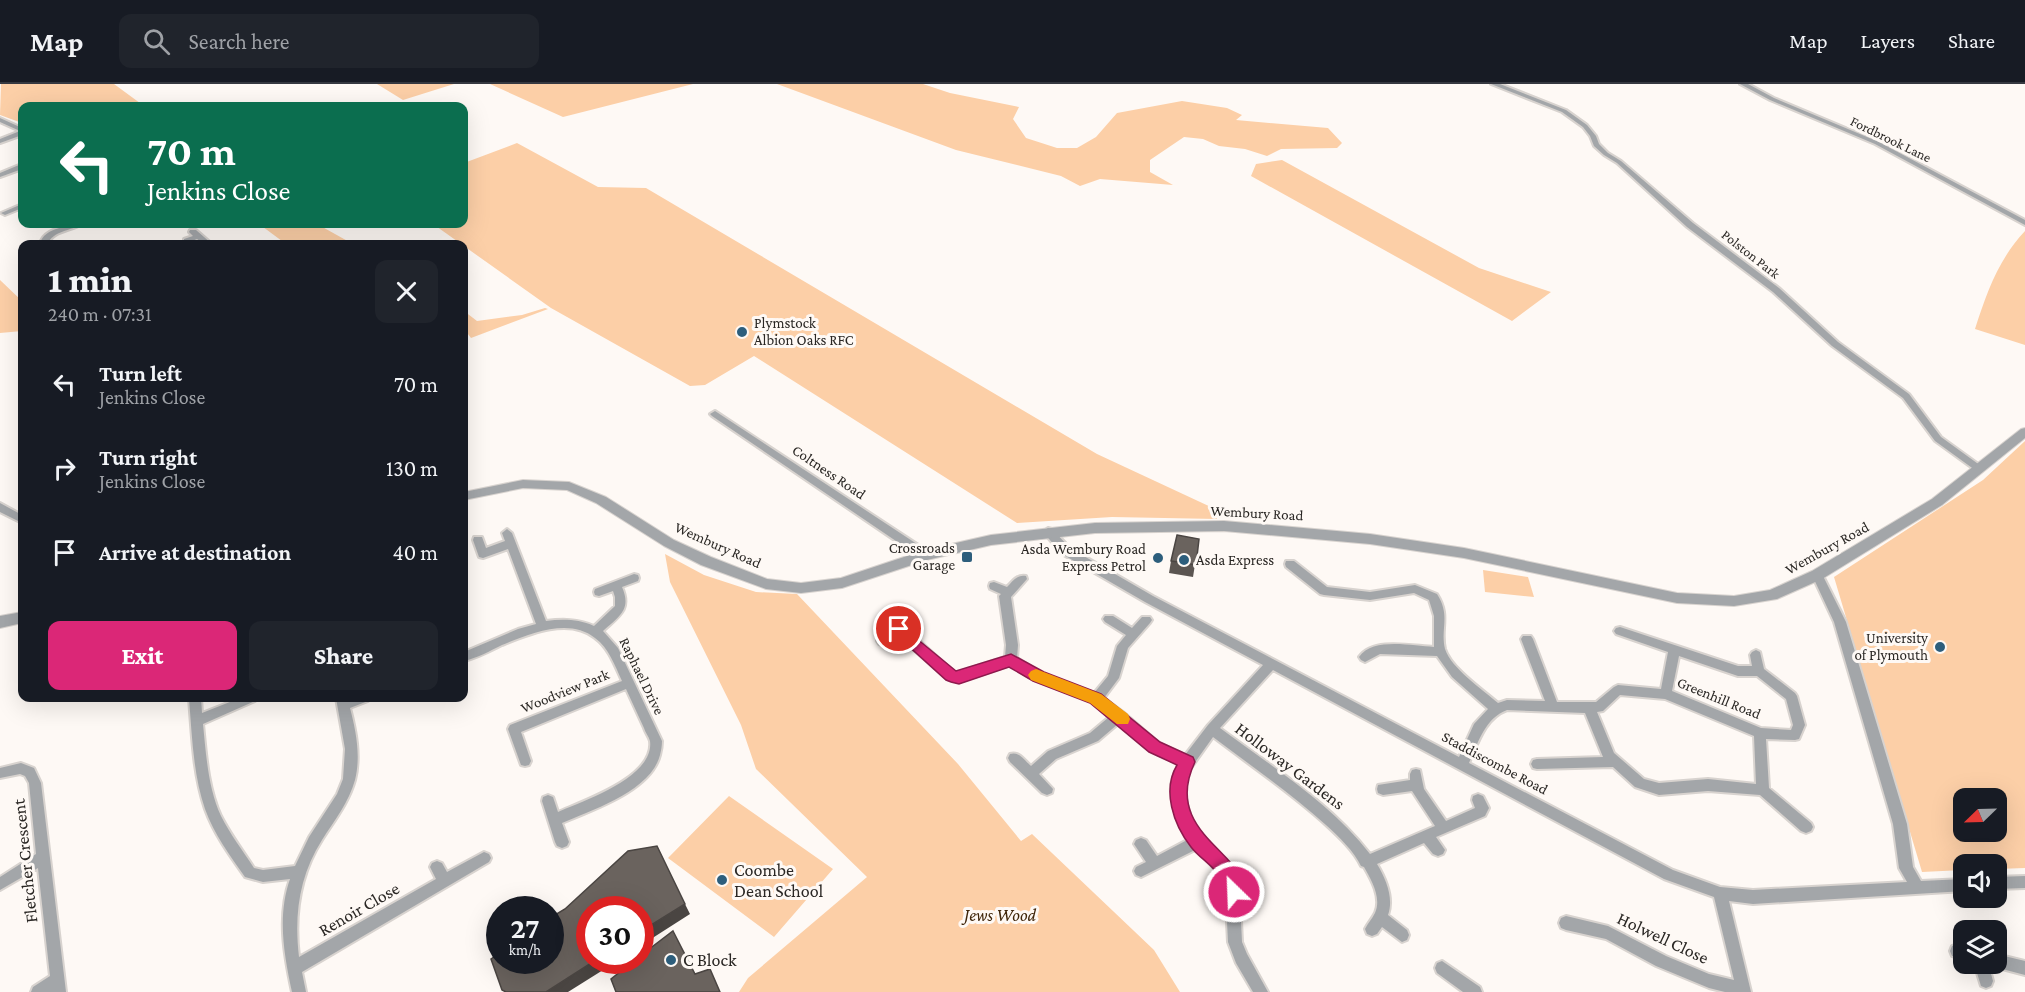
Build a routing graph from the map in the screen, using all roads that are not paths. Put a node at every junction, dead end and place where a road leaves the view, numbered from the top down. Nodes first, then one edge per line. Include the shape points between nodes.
1 (1494, 84) edge
2 (1743, 84) edge
3 (0, 120) edge
4 (18, 130) edge
5 (18, 134) edge
6 (0, 141) edge
7 (18, 168) edge
8 (0, 175) edge
9 (2025, 223) edge
10 (67, 228) edge
11 (45, 240) edge
12 (189, 240) edge
13 (203, 240) edge
14 (716, 414) dead end
15 (2025, 432) edge
16 (1978, 468) junction
17 (468, 495) edge
18 (0, 507) edge
19 (18, 517) edge
20 (1048, 532) junction
21 (478, 540) dead end
22 (926, 555) junction
23 (1290, 564) dead end
24 (1817, 575) junction
25 (634, 579) dead end
26 (1022, 579) dead end
27 (616, 585) junction
28 (994, 586) dead end
29 (599, 592) dead end
30 (1007, 592) junction
31 (18, 619) edge
32 (1109, 619) dead end
33 (888, 620) dead end
34 (1146, 620) dead end
35 (0, 622) edge
36 (542, 625) junction
37 (899, 629) junction
38 (596, 631) junction
39 (1620, 632) dead end
40 (1132, 633) junction
41 (1527, 639) dead end
42 (882, 641) dead end
43 (1674, 650) junction
44 (1440, 652) junction
45 (468, 655) edge
46 (1756, 655) dead end
47 (1365, 657) dead end
48 (1011, 660) junction
49 (1270, 664) junction
50 (1760, 671) junction
51 (628, 683) junction
52 (1666, 694) junction
53 (1096, 699) junction
54 (195, 702) edge
55 (241, 702) edge
56 (343, 702) edge
57 (1553, 707) junction
58 (1495, 708) junction
59 (1589, 708) junction
60 (1119, 716) junction
61 (197, 721) junction
62 (1212, 729) junction
63 (1760, 733) junction
64 (1014, 758) dead end
65 (525, 761) dead end
66 (1187, 762) junction
67 (1615, 762) junction
68 (1462, 764) junction
69 (1537, 764) dead end
70 (0, 773) edge
71 (1031, 774) junction
72 (1047, 789) dead end
73 (1383, 789) dead end
74 (1762, 790) junction
75 (1478, 800) dead end
76 (548, 801) dead end
77 (555, 820) junction
78 (1806, 827) dead end
79 (1443, 828) junction
80 (1427, 836) junction
81 (562, 842) dead end
82 (1197, 842) junction
83 (1141, 844) dead end
84 (1438, 850) dead end
85 (42, 858) junction
86 (484, 858) dead end
87 (1366, 862) junction
88 (1155, 864) junction
89 (437, 867) dead end
90 (301, 871) junction
91 (1141, 871) dead end
92 (444, 881) junction
93 (2025, 882) edge
94 (2007, 883) edge
95 (0, 884) edge
96 (1953, 885) edge
97 (1917, 887) junction
98 (1720, 893) junction
99 (1566, 923) dead end
100 (1402, 935) dead end
101 (2007, 964) edge
102 (1442, 968) dead end
103 (2025, 968) edge
104 (293, 969) junction
105 (1984, 974) edge
106 (1986, 981) dead end
107 (58, 986) edge
108 (1744, 991) edge
109 (38, 992) edge
110 (299, 992) edge
111 (1261, 992) edge
112 (1475, 992) edge

1 - 16 street, Polston Park via 1564,111 1585,126 1606,154 1776,290 1835,344 1906,396 1938,439
2 - 9 street, Fordbrook Lane via 1877,143
3 - 4 street
5 - 6 street
7 - 8 street
10 - 11 street
12 - 13 street via 196,234
14 - 22 street, Coltness Road
15 - 16 street, Wembury Road
16 - 24 street, Wembury Road via 1937,502
17 - 22 street, Wembury Road via 523,484 569,486 706,561 781,586 842,583
18 - 19 street
20 - 22 street, Wembury Road
20 - 24 street, Wembury Road via 1224,526 1370,539 1464,553 1695,600 1750,600 1772,595
20 - 49 street, Staddiscombe Road via 1066,551
21 - 36 street via 483,554 509,538
23 - 44 street via 1324,591 1370,596 1425,592 1437,602
24 - 97 street via 1840,622 1900,824 1906,868
25 - 27 street
26 - 30 street
27 - 29 street
27 - 38 street via 620,608
28 - 30 street
30 - 48 street
31 - 35 street
32 - 40 street
33 - 37 street
34 - 40 street
36 - 38 street via 584,625
36 - 45 street
37 - 42 street
37 - 48 street via 951,676 959,677
38 - 51 street, Raphael Drive via 606,638
39 - 43 street
40 - 53 street via 1123,646 1113,678
41 - 57 street
43 - 50 street via 1738,671
43 - 52 street
44 - 47 street via 1378,649
44 - 58 street
46 - 50 street
48 - 53 street via 1038,676
49 - 62 street
49 - 68 street, Staddiscombe Road
50 - 63 street, Greenhill Road via 1791,696 1799,724 1795,735
51 - 65 street, Woodview Park via 512,723
51 - 77 street, Raphael Drive via 656,741 656,754 648,769 633,783
52 - 59 street, Greenhill Road via 1618,690 1599,706
52 - 63 street, Greenhill Road
53 - 60 street
54 - 61 street
55 - 61 street
56 - 90 street via 351,747 349,780
57 - 58 street
57 - 59 street
58 - 68 street via 1485,718
59 - 67 street via 1598,736
60 - 66 street via 1155,747
60 - 71 street via 1094,737 1052,755
61 - 90 street via 208,800 240,859 250,873 263,876
62 - 66 street
62 - 87 street, Holloway Gardens via 1323,811 1343,830
63 - 74 street
64 - 71 street
66 - 82 street via 1180,774 1178,791 1187,827
67 - 69 street
67 - 74 street via 1640,783 1659,789 1708,785
68 - 98 street, Staddiscombe Road via 1669,875
70 - 85 street, Fletcher Crescent via 21,768 30,772 35,783
71 - 72 street
73 - 79 street via 1416,780
74 - 78 street
75 - 79 street via 1483,808 1480,812
76 - 77 street
77 - 81 street
79 - 80 street
80 - 84 street
80 - 87 street
82 - 88 street
82 - 111 street via 1222,864 1232,879 1235,942
83 - 88 street
85 - 95 street
85 - 107 street, Fletcher Crescent
86 - 92 street, Renoir Close
87 - 100 street, Holloway Gardens via 1382,890 1384,905 1376,924
88 - 91 street
89 - 92 street
90 - 104 street via 288,928
92 - 104 street, Renoir Close
93 - 94 street
96 - 97 street, Staddiscombe Road
97 - 98 street, Staddiscombe Road via 1797,896
98 - 108 street
99 - 108 street, Holwell Close via 1608,933 1670,965
101 - 103 street
102 - 112 street
104 - 110 street
105 - 106 street
107 - 109 street

